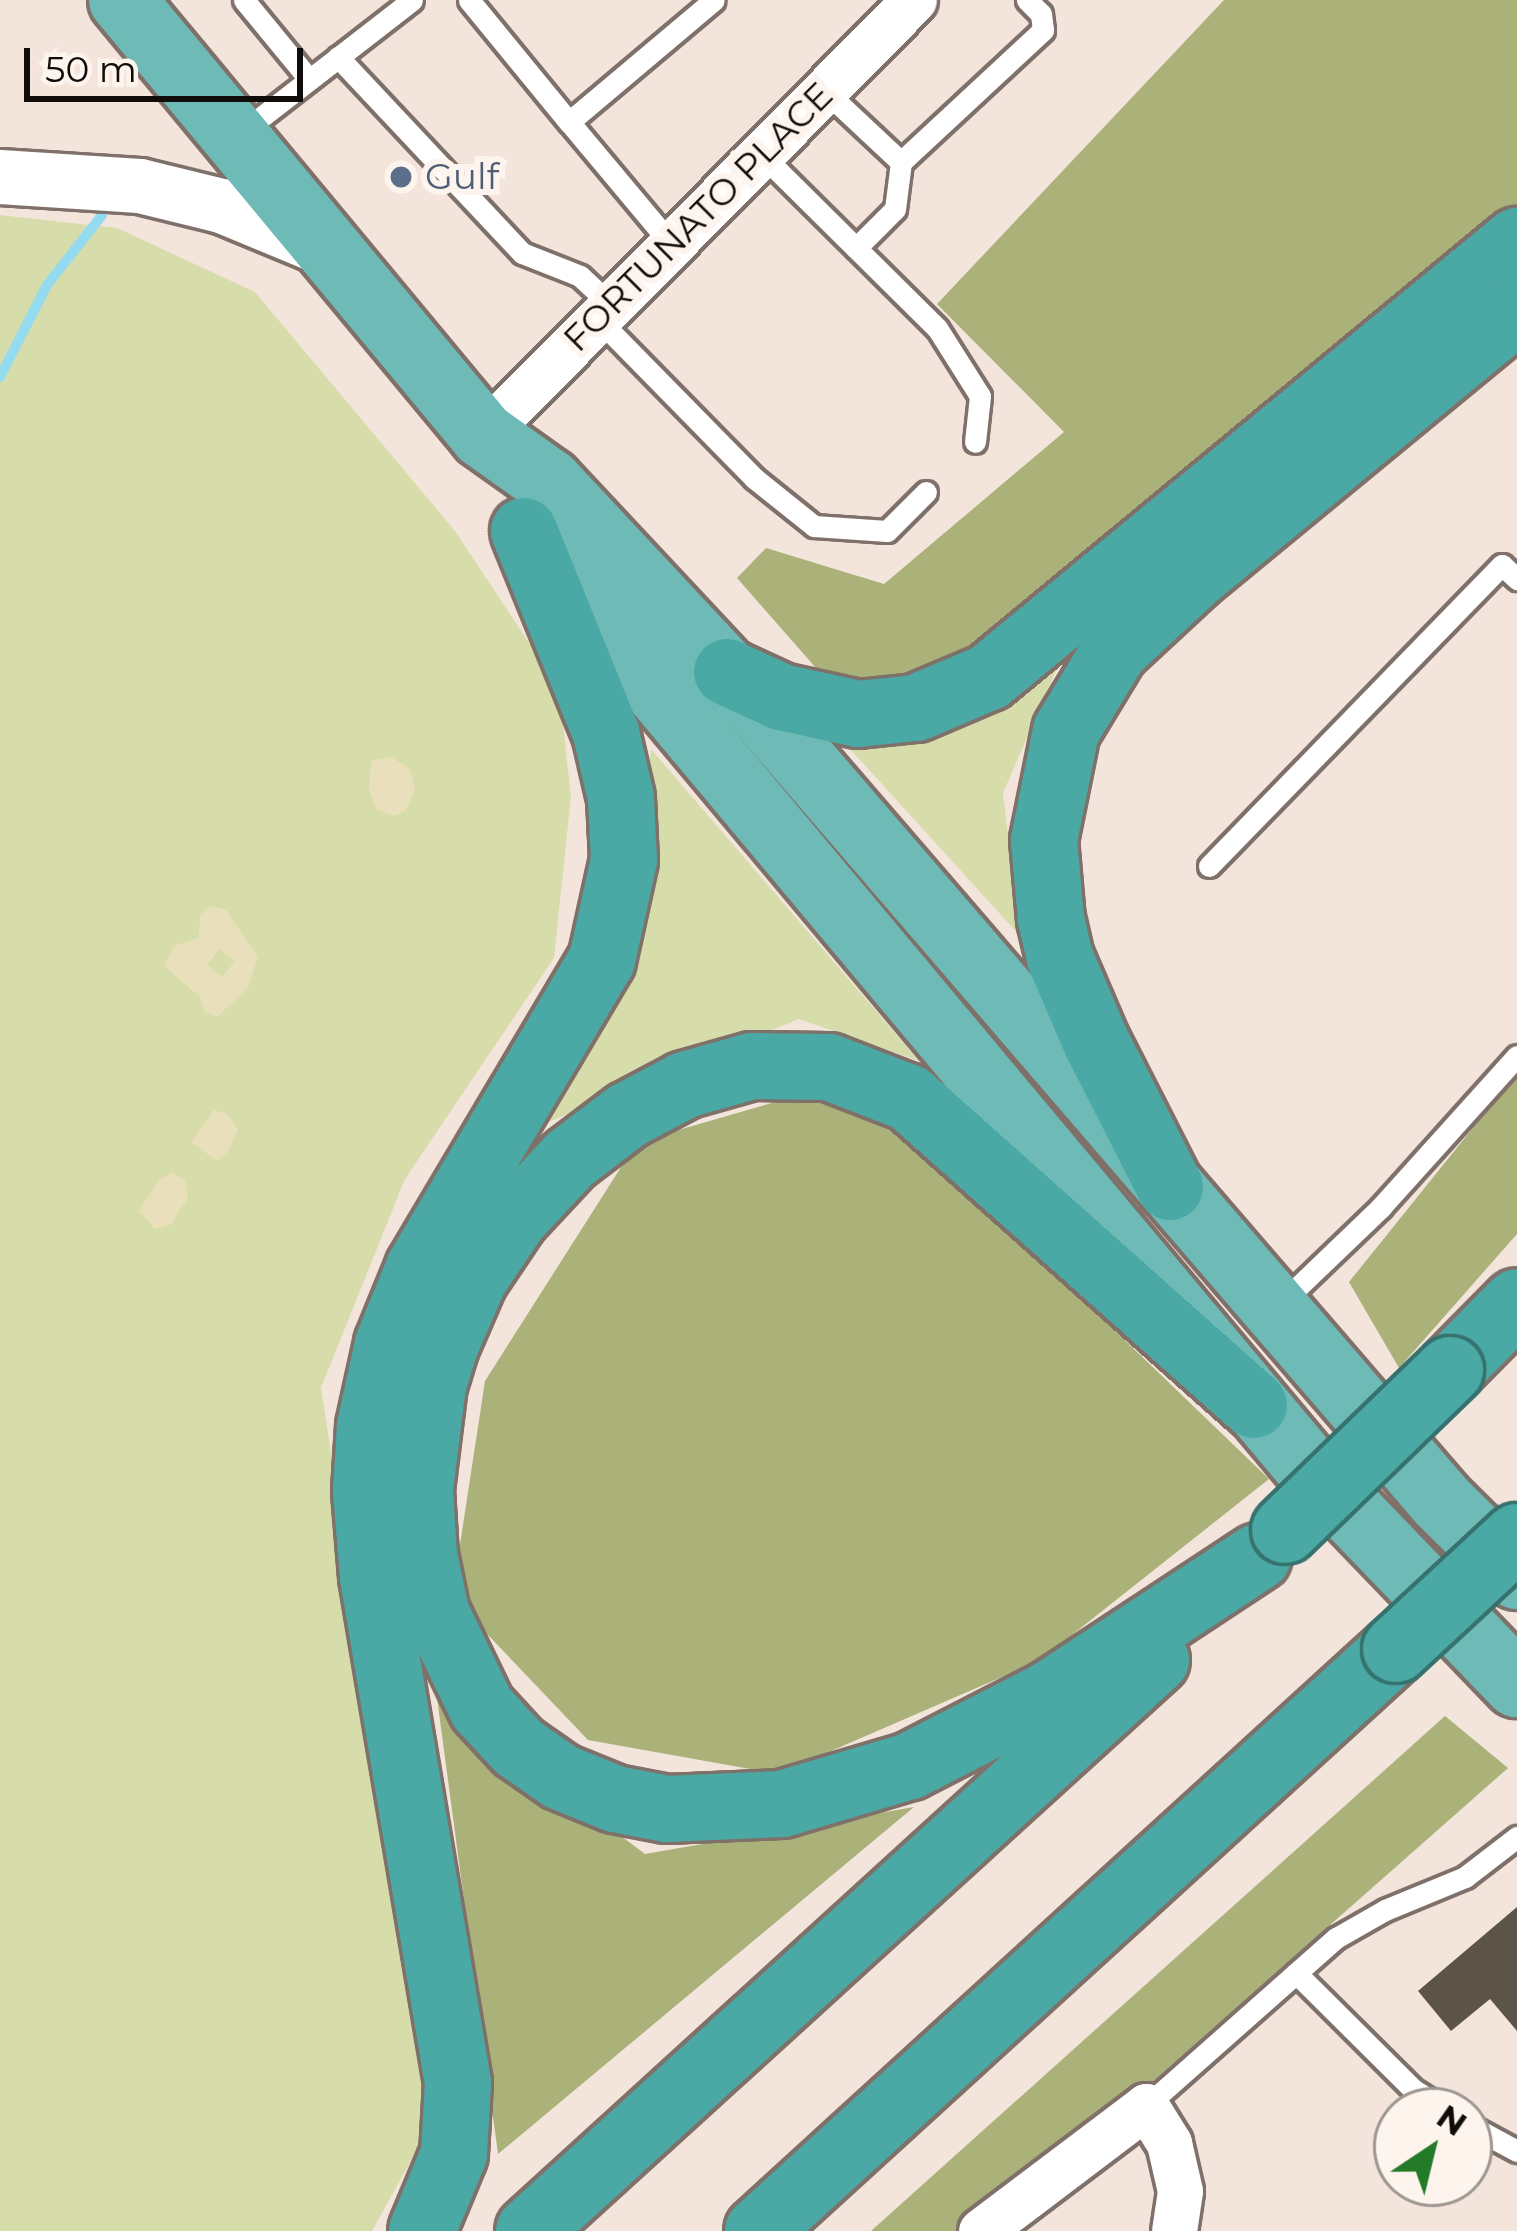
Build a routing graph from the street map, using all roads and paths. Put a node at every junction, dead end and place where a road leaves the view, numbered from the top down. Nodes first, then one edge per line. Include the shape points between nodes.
1 (122, 0) edge
2 (244, 0) edge
3 (412, 0) edge
4 (469, 0) edge
5 (714, 0) edge
6 (914, 0) edge
7 (1028, 0) edge
8 (338, 57) junction
9 (309, 79) junction
10 (824, 90) junction
11 (569, 122) junction
12 (249, 153) junction
13 (761, 154) junction
14 (901, 162) junction
15 (0, 177) edge
16 (140, 186) junction
17 (1517, 241) edge
18 (671, 245) junction
19 (856, 248) junction
20 (328, 250) junction
21 (1517, 310) edge
22 (604, 312) junction
23 (482, 435) junction
24 (975, 442) dead end
25 (926, 492) dead end
26 (524, 531) junction
27 (1517, 579) edge
28 (728, 672) junction
29 (1209, 866) dead end
30 (1517, 1056) edge
31 (1171, 1187) junction
32 (1517, 1302) edge
33 (1276, 1309) junction
34 (1254, 1405) junction
35 (1517, 1538) edge
36 (1271, 1544) junction
37 (1517, 1576) edge
38 (1517, 1684) edge
39 (1517, 1837) edge
40 (1295, 1972) junction
41 (1411, 2087) edge
42 (1146, 2107) junction
43 (422, 2231) edge
44 (529, 2231) edge
45 (758, 2231) edge
46 (981, 2231) edge
47 (1174, 2231) edge

1 - 12 highway
2 - 9 lane
3 - 8 lane
4 - 11 lane
5 - 11 lane
6 - 10 street, FORTUNATO PLACE
7 - 14 lane via 1041,14 1042,31
8 - 9 lane
8 - 22 lane via 522,253 580,276
9 - 12 lane
10 - 13 street, FORTUNATO PLACE
10 - 14 lane
11 - 18 lane
12 - 16 street
12 - 20 highway
13 - 18 street, FORTUNATO PLACE
13 - 19 lane
14 - 19 lane via 895,208
15 - 16 street
16 - 20 street via 222,206
17 - 28 highway via 989,677 916,708 858,715 781,697
18 - 22 street, FORTUNATO PLACE
19 - 24 lane via 937,328 980,396
20 - 23 highway
21 - 31 highway via 1147,620 1094,676 1066,731 1044,840 1051,920 1097,1044
22 - 23 street, FORTUNATO PLACE
22 - 25 lane via 754,478 814,526 887,531
23 - 26 highway
23 - 28 highway via 549,482
26 - 34 highway
26 - 43 highway via 606,733 624,860 616,914 589,988 403,1302 370,1426 373,1577 458,2083 454,2154
27 - 29 lane via 1502,565
28 - 31 highway
30 - 33 lane
31 - 33 highway
32 - 36 highway, bridge
33 - 37 highway via 1441,1501
34 - 36 highway via 909,1098 830,1067 752,1066 685,1084 628,1115 514,1217 474,1279 445,1346 422,1450 424,1555 436,1613 482,1708 518,1747 561,1777 667,1809 782,1804 910,1766 1050,1694
34 - 38 highway
35 - 45 highway, bridge
36 - 44 highway via 1121,1695
39 - 40 lane via 1465,1877 1336,1938
40 - 41 lane
40 - 42 lane
42 - 46 street
42 - 47 street via 1169,2143 1180,2191

